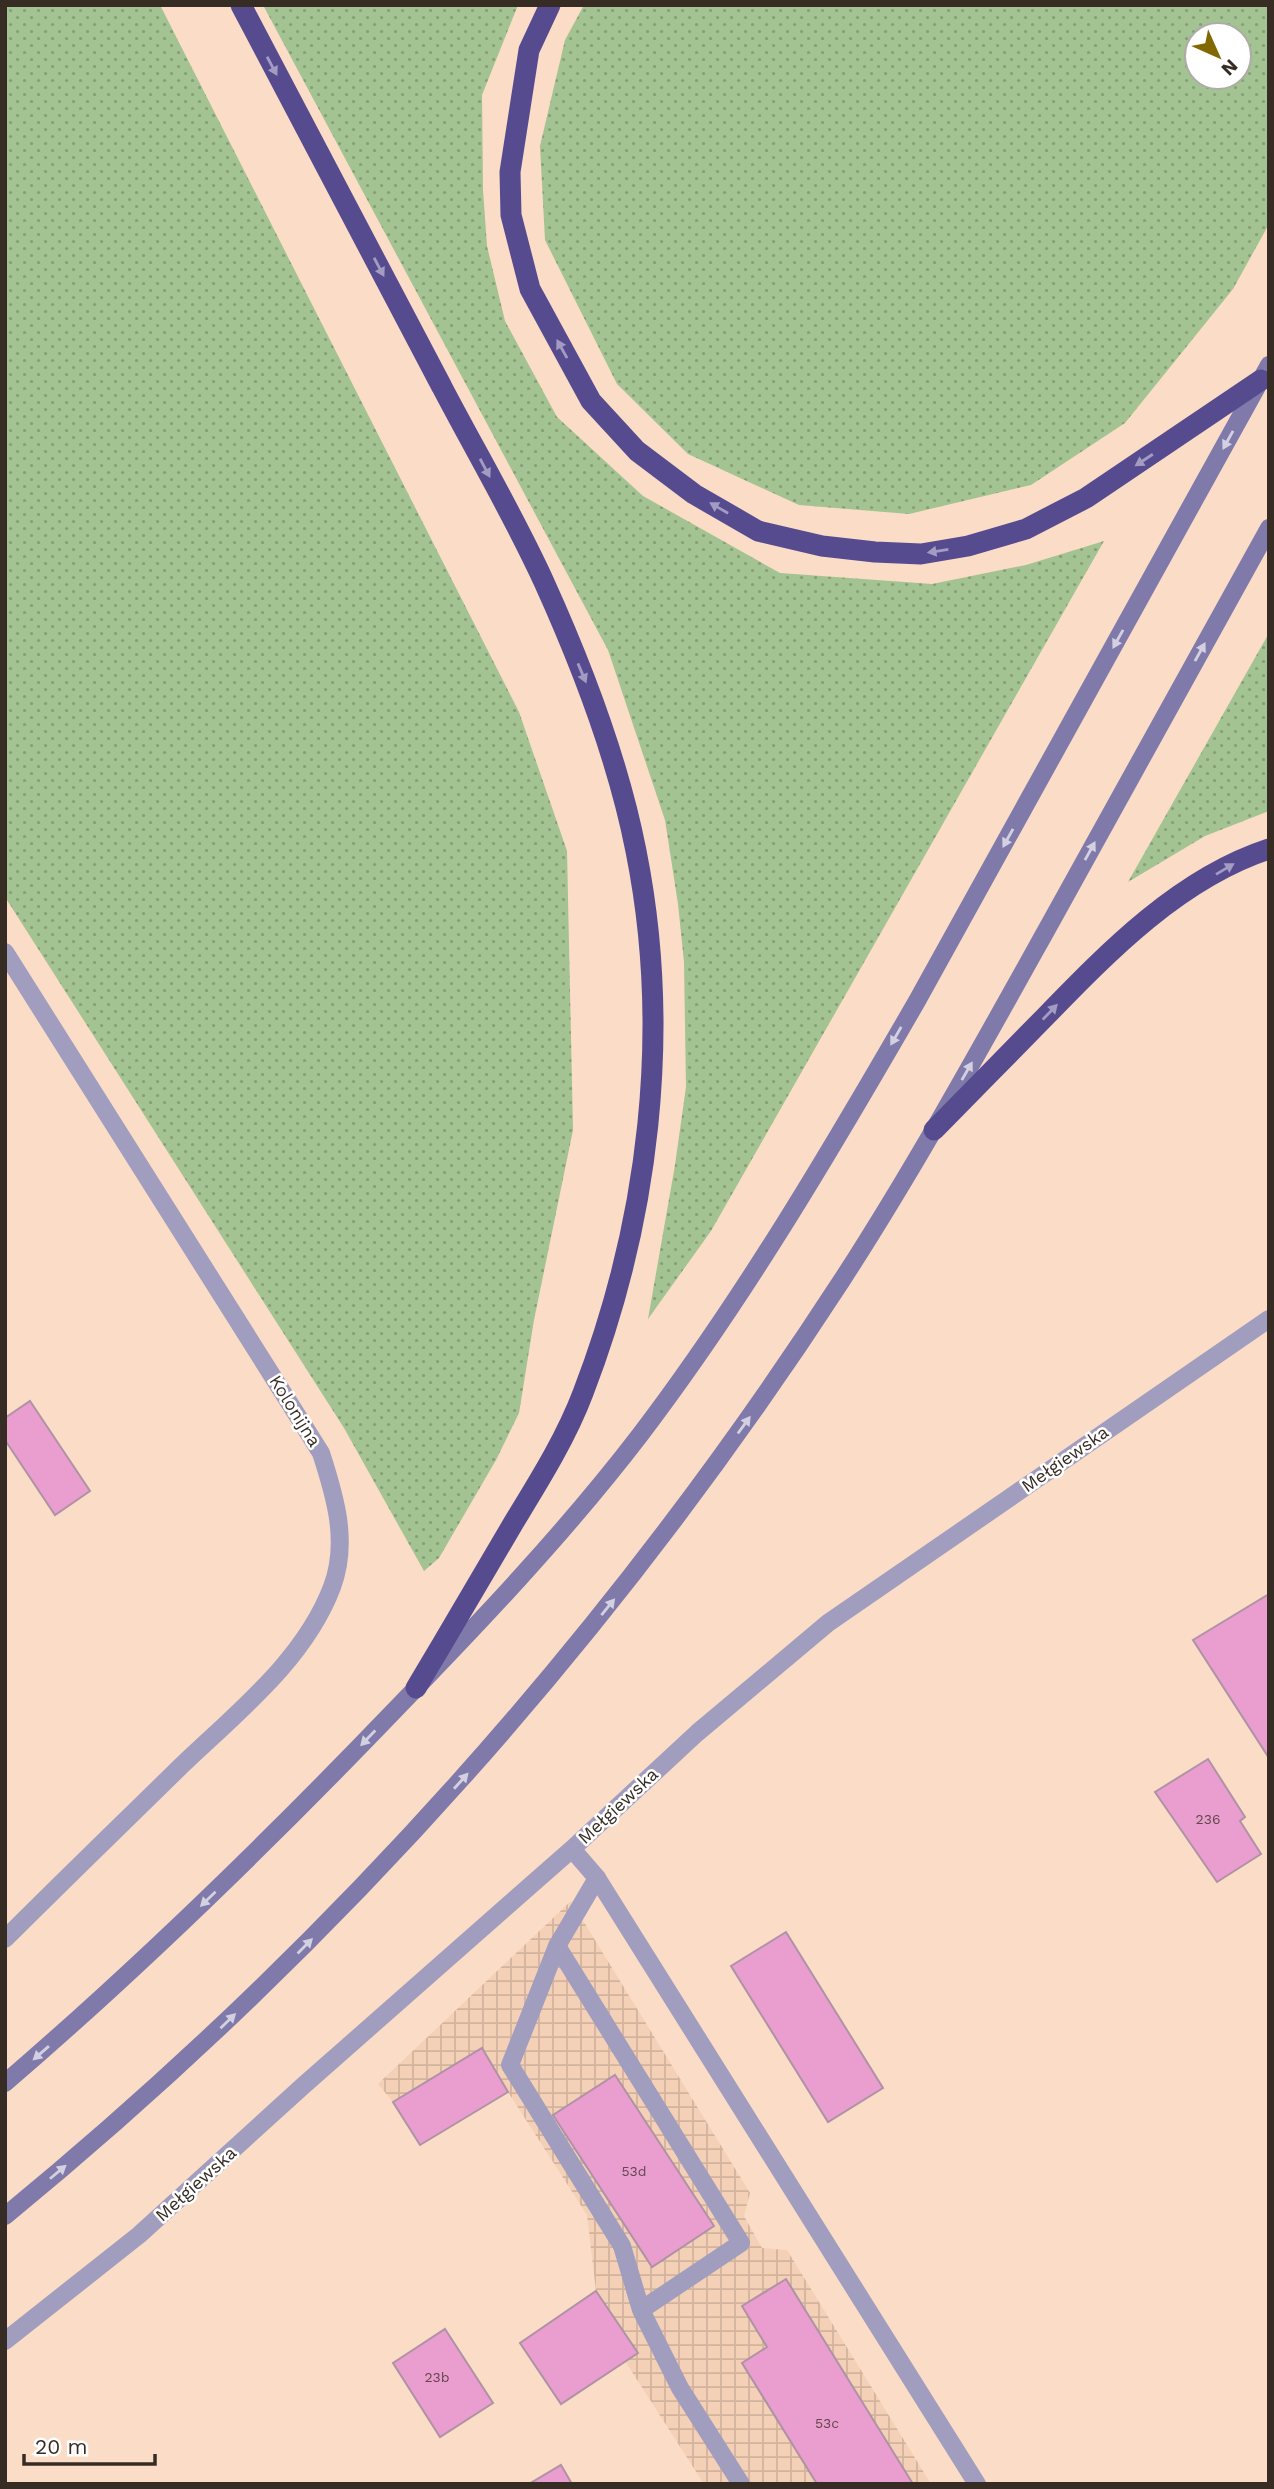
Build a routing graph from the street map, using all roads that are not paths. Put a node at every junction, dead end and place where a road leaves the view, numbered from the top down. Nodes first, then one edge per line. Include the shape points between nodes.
1 (240, 5) edge
2 (550, 5) edge
3 (1265, 372) edge
4 (1269, 528) edge
5 (1269, 849) edge
6 (5, 952) edge
7 (934, 1130) junction
8 (1269, 1319) edge
9 (416, 1688) junction
10 (572, 1849) junction
11 (597, 1878) junction
12 (5, 1938) edge
13 (557, 1946) junction
14 (5, 2083) edge
15 (5, 2216) edge
16 (641, 2310) junction
17 (5, 2341) edge
18 (741, 2484) edge
19 (977, 2484) edge

1 -> 9 highway via 543,581 614,765 636,851 649,938 650,1103 640,1189 619,1284 582,1395 546,1469
3 -> 2 highway via 1086,498 1014,533 921,554 822,546 758,531 694,494 637,451 591,401 530,289 511,215 510,172 529,50
3 -> 9 main road via 917,1001 797,1205 640,1434 528,1567
7 -> 4 main road
7 -> 5 highway via 1097,964 1163,906 1244,858
6 - 12 street, Kolonijna via 321,1453 338,1506 340,1544 332,1586 309,1634 261,1690
15 -> 7 main road via 161,2083 256,1994 394,1855 535,1697 633,1576 753,1412 845,1276
8 - 10 street, Mełgiewska via 828,1623 697,1733
9 -> 14 main road via 181,1925
10 - 11 street
10 - 17 street, Mełgiewska via 139,2235
11 - 13 street
11 - 19 street
13 - 16 street via 510,2065 622,2246
13 - 16 street via 741,2243
16 - 18 street via 680,2388

